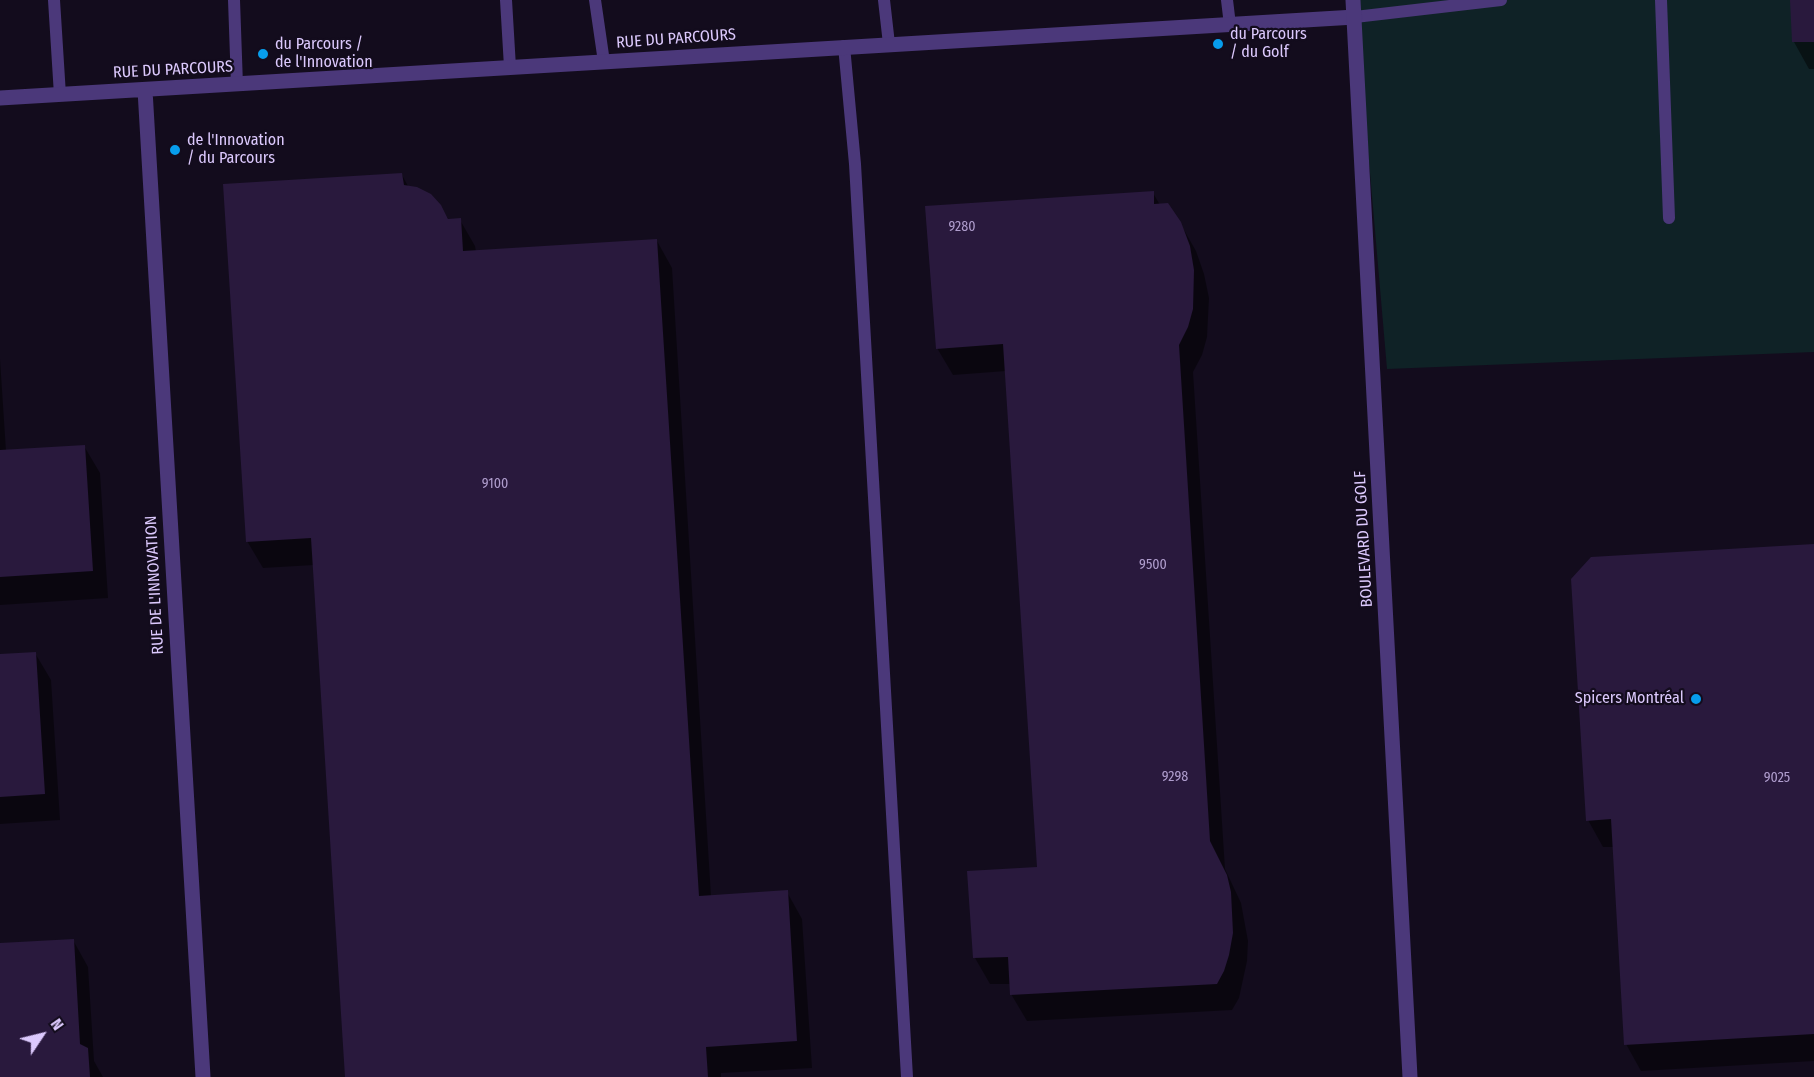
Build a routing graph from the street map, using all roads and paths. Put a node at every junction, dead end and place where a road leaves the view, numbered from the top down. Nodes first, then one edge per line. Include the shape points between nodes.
1 (54, 0) edge
2 (234, 0) edge
3 (506, 0) edge
4 (595, 0) edge
5 (884, 0) edge
6 (1227, 0) edge
7 (1353, 0) edge
8 (1501, 0) edge
9 (1661, 0) edge
10 (1355, 17) junction
11 (1230, 24) junction
12 (889, 44) junction
13 (844, 46) junction
14 (604, 62) junction
15 (510, 68) junction
16 (237, 85) junction
17 (145, 90) junction
18 (60, 95) junction
19 (0, 98) edge
20 (1669, 218) dead end
21 (203, 1077) edge
22 (907, 1077) edge
23 (1410, 1077) edge

1 - 18 lane
2 - 16 lane
3 - 15 lane
4 - 14 lane
5 - 12 lane
6 - 11 lane
7 - 10 street, BOULEVARD DU GOLF
8 - 10 lane
9 - 20 lane
10 - 11 street, RUE DU PARCOURS
10 - 23 street, BOULEVARD DU GOLF
11 - 12 street, RUE DU PARCOURS
12 - 13 street, RUE DU PARCOURS
13 - 14 street, RUE DU PARCOURS
13 - 22 lane via 855,164
14 - 15 street, RUE DU PARCOURS
15 - 16 street, RUE DU PARCOURS
16 - 17 street, RUE DU PARCOURS
17 - 18 street, RUE DU PARCOURS
17 - 21 street, RUE DE L'INNOVATION
18 - 19 street, RUE DU PARCOURS

